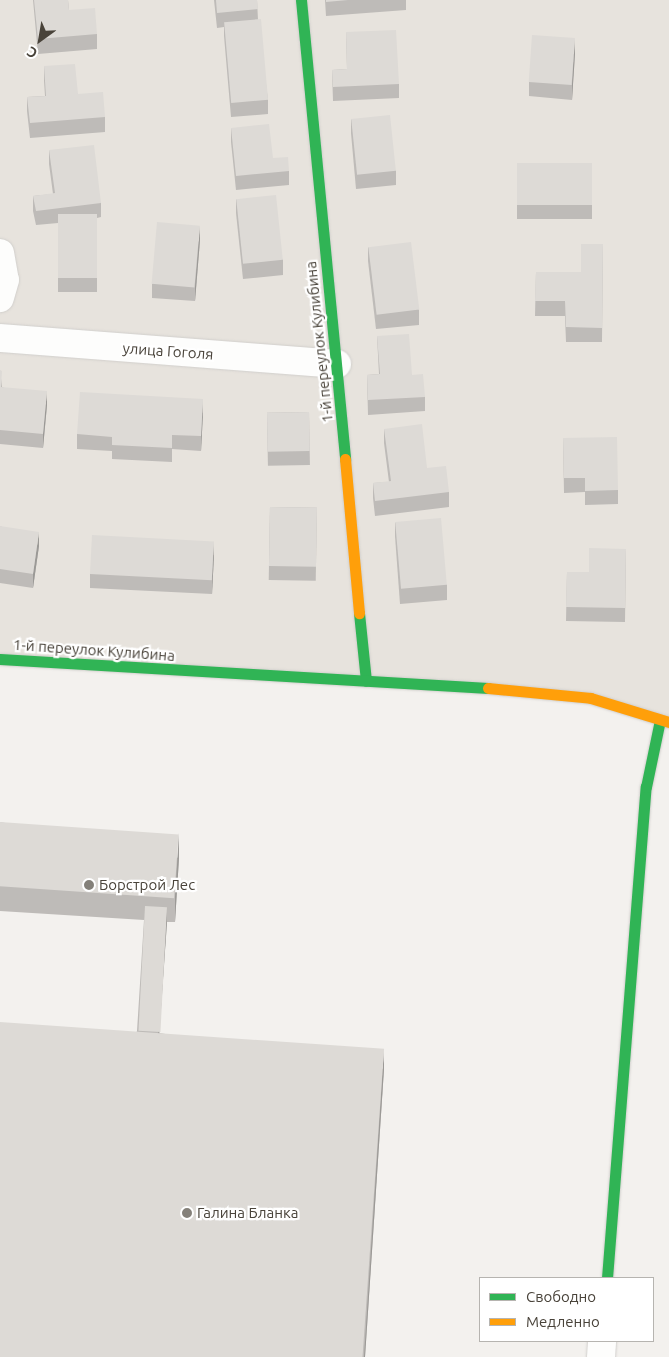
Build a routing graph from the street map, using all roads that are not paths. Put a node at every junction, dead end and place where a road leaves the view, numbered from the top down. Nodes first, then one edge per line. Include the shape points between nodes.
1 (301, 0) edge
2 (0, 253) edge
3 (0, 298) edge
4 (0, 338) edge
5 (337, 364) junction
6 (0, 659) edge
7 (366, 681) junction
8 (664, 721) edge
9 (607, 1277) edge
10 (602, 1342) edge
11 (601, 1357) edge

1 - 5 street, 1-й переулок Кулибина
2 - 3 street via 5,280
4 - 5 street, улица Гоголя
5 - 7 street, 1-й переулок Кулибина
6 - 7 street, 1-й переулок Кулибина
7 - 8 street, 1-й переулок Кулибина via 546,691 591,698
8 - 9 street via 646,788
10 - 11 street

